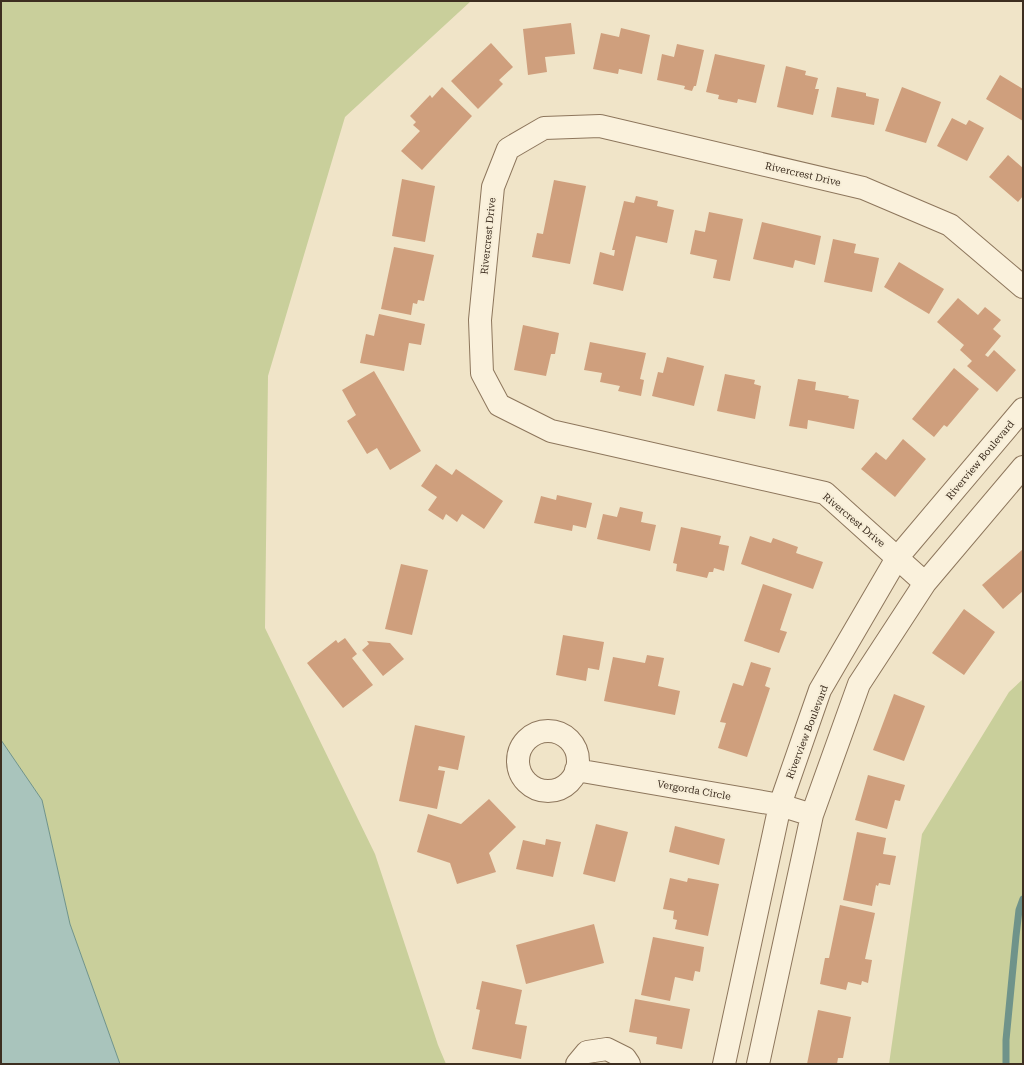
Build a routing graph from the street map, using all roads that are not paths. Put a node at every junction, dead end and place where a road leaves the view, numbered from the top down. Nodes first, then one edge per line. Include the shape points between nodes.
1 (1023, 287) edge
2 (1023, 409) edge
3 (1023, 467) edge
4 (897, 558) junction
5 (925, 583) junction
6 (576, 770) dead end
7 (780, 805) junction
8 (812, 815) junction
9 (577, 1064) edge
10 (629, 1064) edge
11 (724, 1064) edge
12 (758, 1064) edge

1 - 4 street, Rivercrest Drive via 950,225 863,188 600,126 544,128 508,149 493,187 480,320 482,373 499,405 551,431 825,493
2 - 4 street, Riverview Boulevard
3 - 5 street
4 - 5 street, Rivercrest Drive
4 - 7 street, Riverview Boulevard via 820,690
5 - 8 street via 859,684
6 - 7 street, Vergorda Circle
7 - 8 street, Vergorda Circle
7 - 11 street, Riverview Boulevard
8 - 12 street
9 - 10 street via 587,1052 608,1049 625,1058

